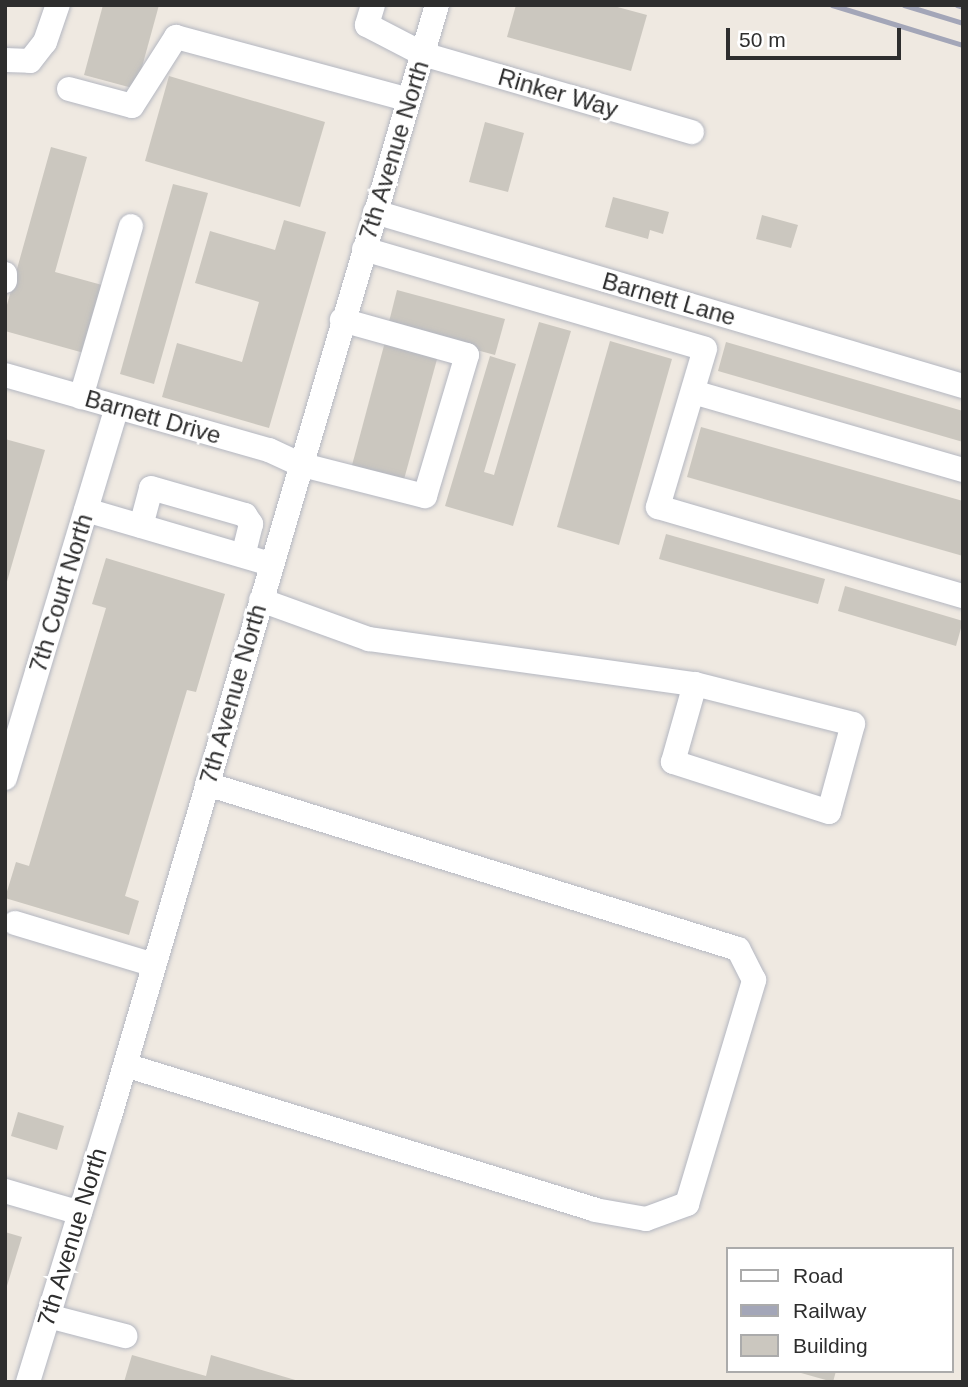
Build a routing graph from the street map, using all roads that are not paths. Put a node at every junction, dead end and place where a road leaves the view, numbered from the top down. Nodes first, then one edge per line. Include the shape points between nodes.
1 (58, 5) edge
2 (373, 5) edge
3 (437, 5) edge
4 (423, 54) junction
5 (5, 60) edge
6 (69, 89) dead end
7 (409, 100) junction
8 (692, 132) dead end
9 (375, 212) junction
10 (131, 226) dead end
11 (364, 249) junction
12 (5, 274) edge
13 (5, 281) edge
14 (342, 320) junction
15 (5, 375) edge
16 (963, 386) edge
17 (692, 392) junction
18 (81, 397) junction
19 (117, 408) junction
20 (299, 464) junction
21 (963, 470) edge
22 (86, 510) junction
23 (141, 526) junction
24 (243, 555) junction
25 (271, 564) junction
26 (963, 596) edge
27 (261, 600) junction
28 (695, 684) junction
29 (5, 778) edge
30 (207, 784) junction
31 (15, 923) dead end
32 (154, 965) junction
33 (125, 1065) junction
34 (5, 1191) edge
35 (79, 1213) junction
36 (48, 1316) junction
37 (125, 1335) dead end
38 (28, 1382) edge

1 - 5 street via 45,42 30,61
2 - 4 street, Rinker Way via 367,25
3 - 4 street, 7th Avenue North
4 - 7 street, 7th Avenue North
4 - 8 street, Rinker Way
6 - 7 street via 132,106 176,37
7 - 9 street, 7th Avenue North
9 - 11 street, 7th Avenue North
9 - 16 street, Barnett Lane
10 - 18 street
11 - 14 street, 7th Avenue North
11 - 17 street via 705,349
12 - 13 street
14 - 20 street, 7th Avenue North
14 - 20 street, Barnett Drive via 467,355 433,470 425,496
15 - 18 street, Barnett Drive
17 - 21 street
17 - 26 street via 658,507
18 - 19 street, Barnett Drive
19 - 20 street, Barnett Drive via 270,450
19 - 22 street, 7th Court North
20 - 25 street, 7th Avenue North
22 - 23 street
22 - 29 street, 7th Court North
23 - 24 street
23 - 24 street via 151,488 244,514 251,524
24 - 25 street
25 - 27 street, 7th Avenue North
27 - 28 street via 369,639
27 - 30 street, 7th Avenue North
28 - 28 street via 853,724 829,811 673,762
30 - 32 street, 7th Avenue North
30 - 33 street via 738,949 754,980 687,1204 646,1219 595,1210
31 - 32 street
32 - 33 street, 7th Avenue North
33 - 35 street, 7th Avenue North
34 - 35 street
35 - 36 street, 7th Avenue North
36 - 37 street
36 - 38 street, 7th Avenue North

